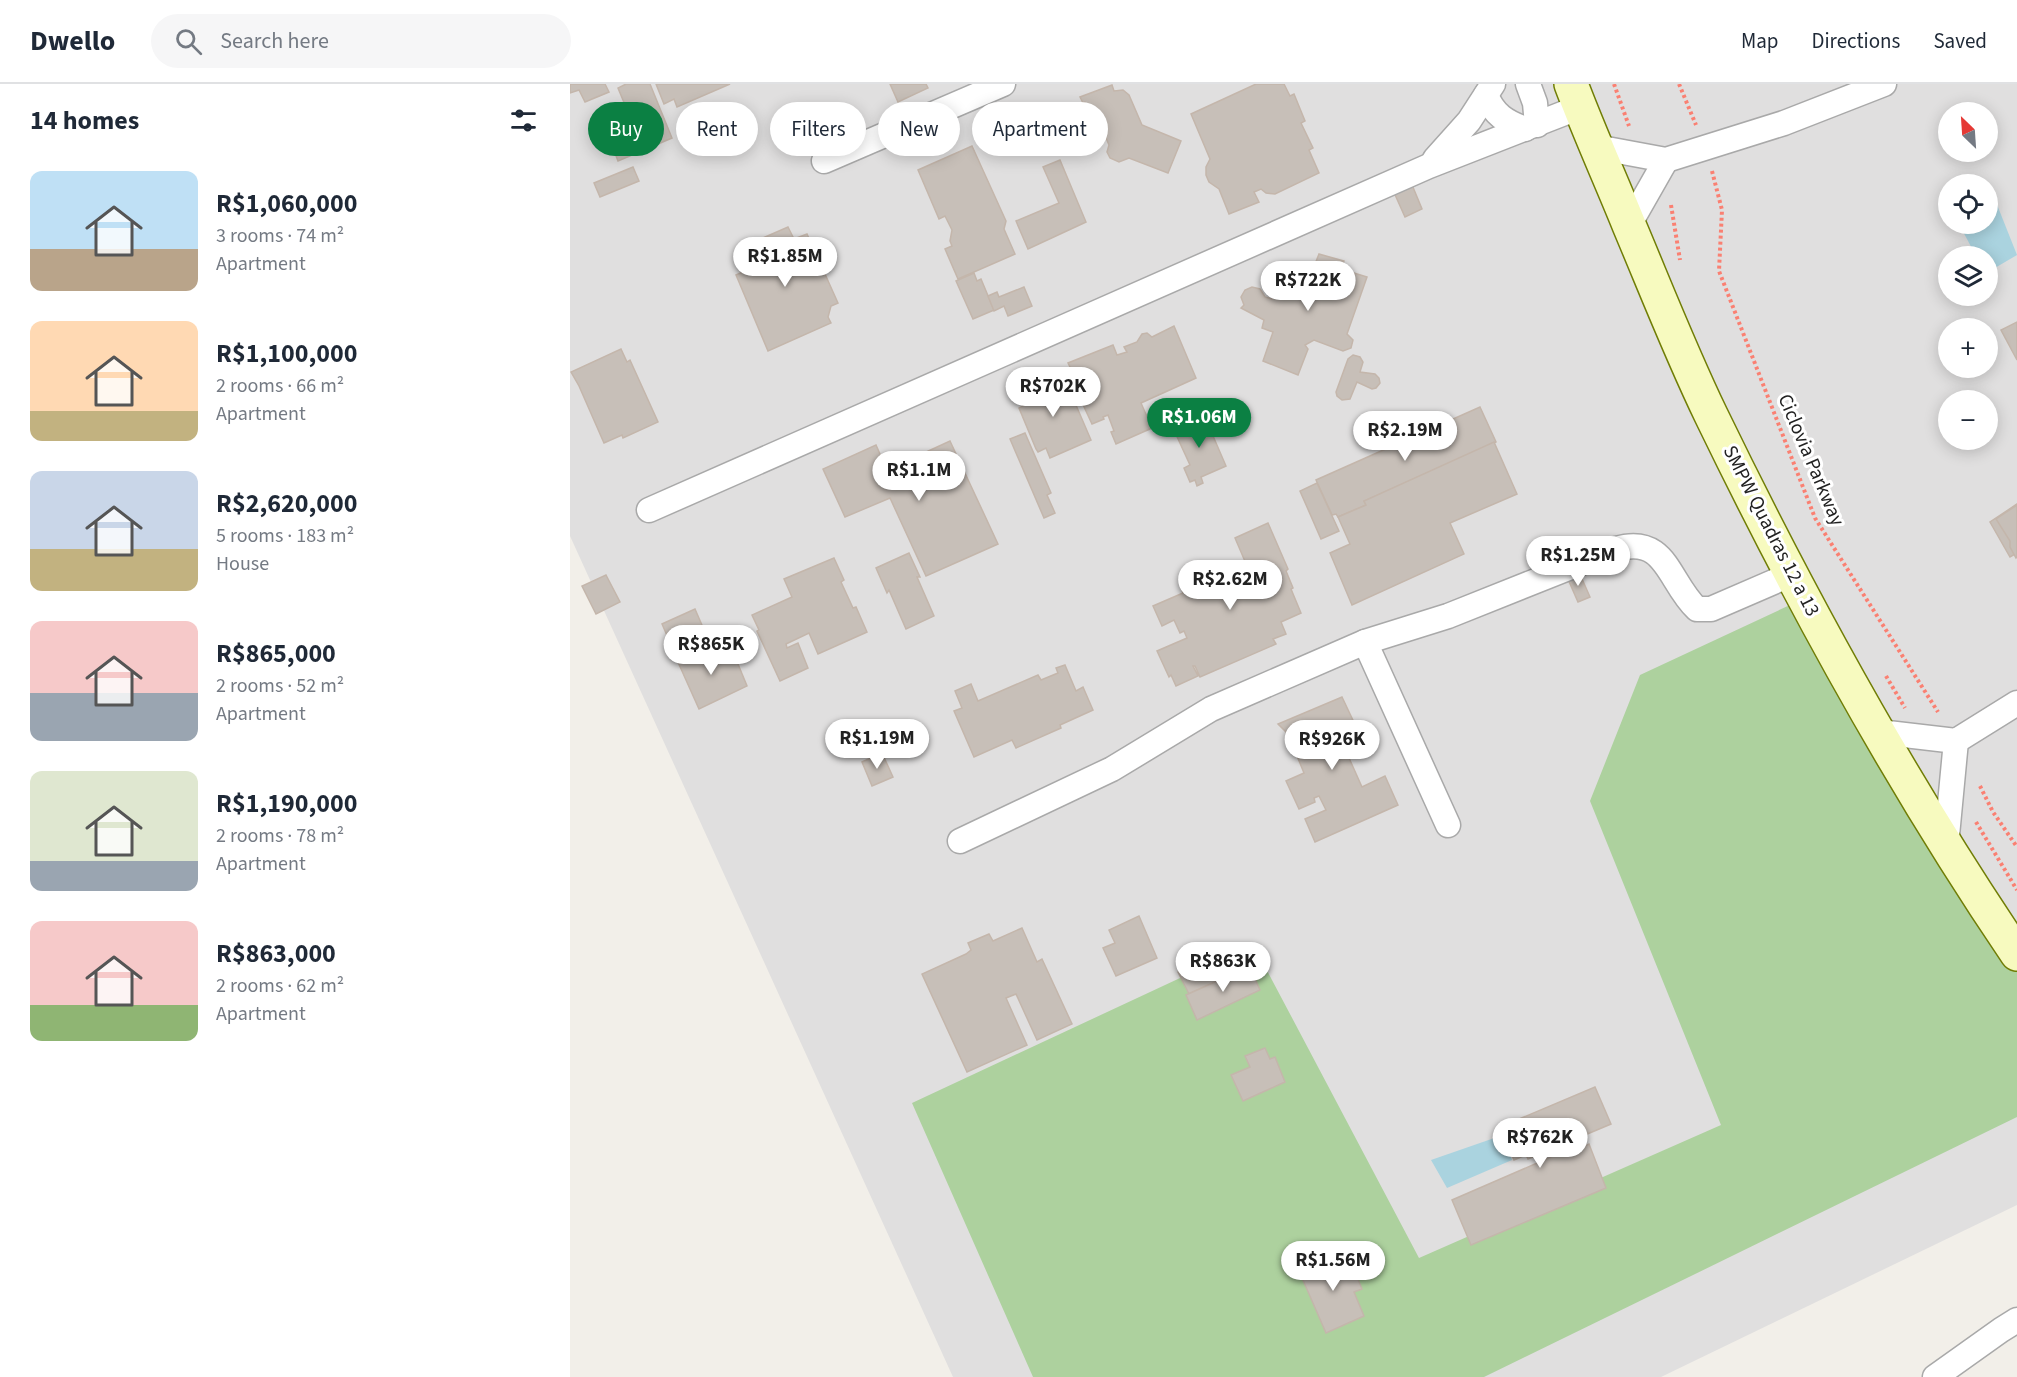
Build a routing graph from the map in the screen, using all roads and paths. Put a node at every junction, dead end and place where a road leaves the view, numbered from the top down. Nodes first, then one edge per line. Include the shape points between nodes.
1 (1003, 84) edge
2 (1528, 84) edge
3 (1614, 84) edge
4 (1678, 84) edge
5 (1884, 84) edge
6 (1489, 90) edge
7 (1576, 96) edge
8 (1531, 127) junction
9 (1596, 147) junction
10 (1706, 148) junction
11 (824, 161) dead end
12 (1662, 162) junction
13 (1429, 166) junction
14 (1629, 225) junction
15 (1681, 267) dead end
16 (649, 510) dead end
17 (1792, 574) junction
18 (1365, 642) junction
19 (1882, 670) dead end
20 (2017, 703) edge
21 (1879, 732) junction
22 (1924, 738) junction
23 (1956, 741) junction
24 (1953, 784) junction
25 (1448, 825) dead end
26 (960, 841) dead end
27 (1946, 846) junction
28 (2017, 847) edge
29 (2017, 890) edge
30 (2017, 954) edge
31 (2017, 1320) edge
32 (1935, 1377) edge

1 - 11 street
2 - 8 street via 1535,103
3 - 12 path via 1633,137 1652,149
4 - 10 path, Ciclovia Parkway
5 - 10 street
6 - 8 street via 1492,108 1500,118
6 - 13 street via 1458,135
7 - 8 street
7 - 9 street, SMPW Quadras 12 a 13
8 - 13 street
9 - 12 street
9 - 14 street, SMPW Quadras 12 a 13
10 - 12 street
10 - 23 path, Ciclovia Parkway via 1722,210 1719,271 1815,518
12 - 14 street
12 - 15 path
13 - 16 street
14 - 17 street, SMPW Quadras 12 a 13 via 1711,415
17 - 18 street via 1711,609 1697,609 1661,557 1649,549 1628,545 1448,616
17 - 21 street, SMPW Quadras 12 a 13
18 - 25 street
18 - 26 street via 1211,709 1112,769
19 - 22 path
20 - 23 street
21 - 22 street
21 - 27 street, SMPW Quadras 12 a 13
22 - 23 street
23 - 24 street
23 - 28 path, Ciclovia Parkway via 1993,812
24 - 27 street
24 - 29 path
27 - 30 street, SMPW Quadras 12 a 13
31 - 32 street

